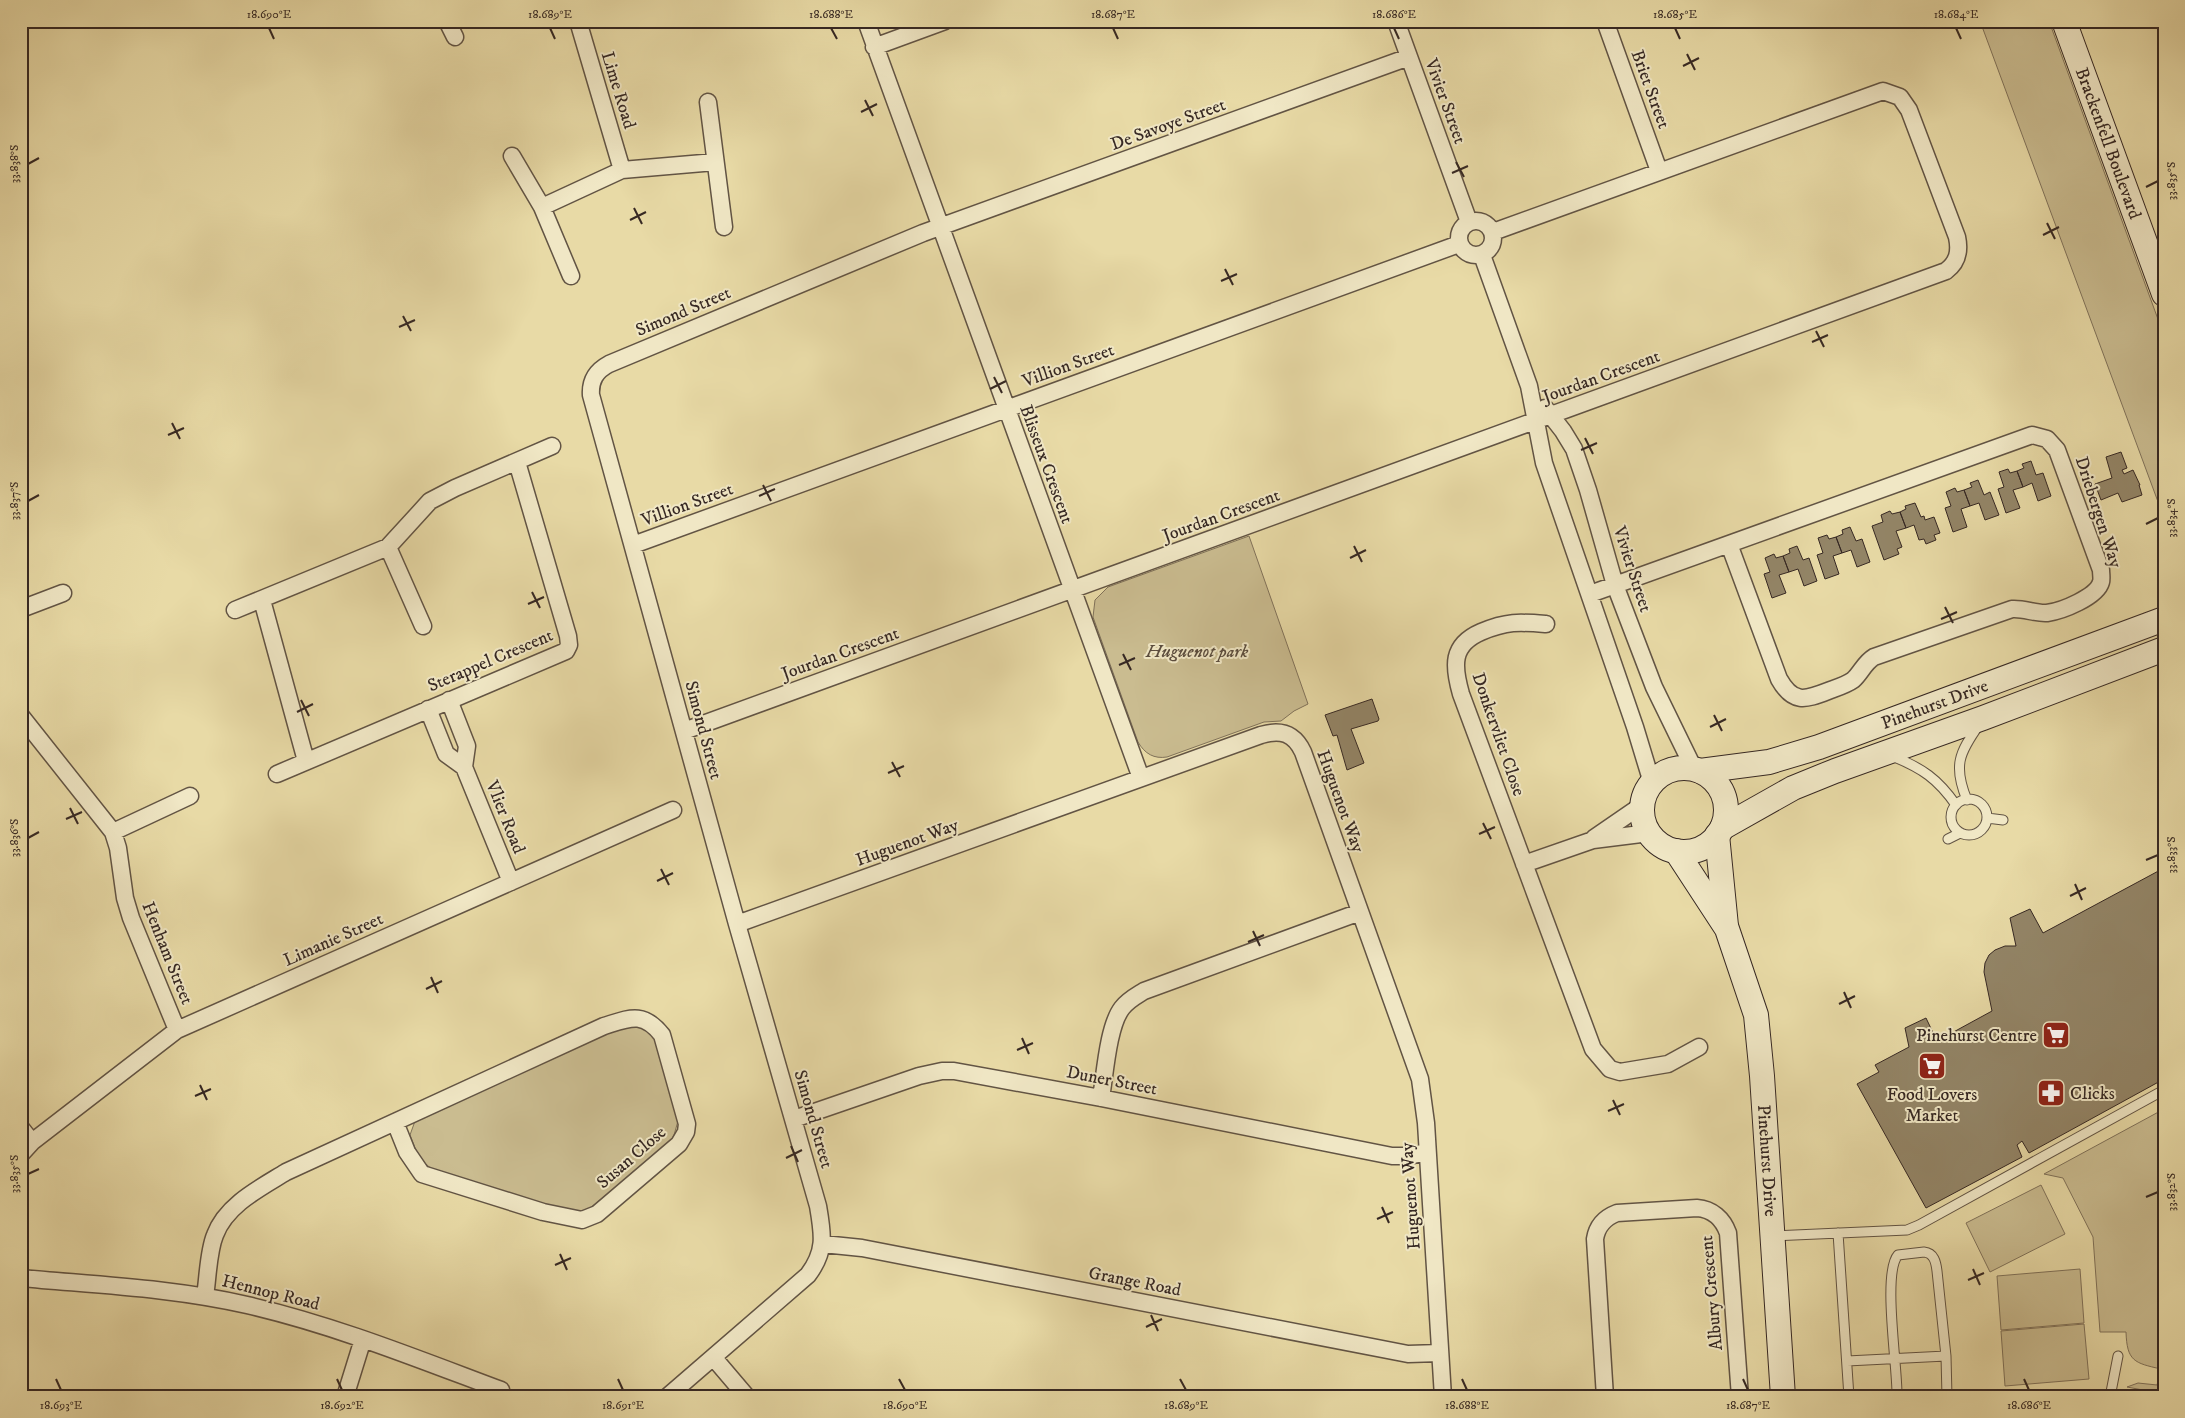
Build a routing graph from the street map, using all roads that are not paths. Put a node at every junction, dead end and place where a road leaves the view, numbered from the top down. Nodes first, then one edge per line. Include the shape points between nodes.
1 (447, 21) edge
2 (578, 21) edge
3 (866, 21) edge
4 (945, 21) edge
5 (1396, 21) edge
6 (1605, 21) edge
7 (2064, 21) edge
8 (455, 37) dead end
9 (874, 47) junction
10 (1409, 57) junction
11 (708, 102) dead end
12 (512, 156) dead end
13 (715, 162) junction
14 (622, 170) junction
15 (1659, 171) junction
16 (542, 207) junction
17 (1469, 222) junction
18 (724, 226) dead end
19 (940, 228) junction
20 (1493, 232) junction
21 (1460, 244) junction
22 (1482, 255) junction
23 (571, 276) dead end
24 (2164, 294) edge
25 (1529, 386) junction
26 (1006, 408) junction
27 (1551, 416) junction
28 (1535, 421) junction
29 (552, 446) dead end
30 (518, 462) junction
31 (1729, 544) junction
32 (633, 545) junction
33 (388, 547) junction
34 (1615, 585) junction
35 (1072, 590) junction
36 (63, 593) dead end
37 (1590, 594) junction
38 (262, 600) junction
39 (21, 609) edge
40 (235, 610) dead end
41 (2164, 619) edge
42 (1546, 624) dead end
43 (422, 626) dead end
44 (2164, 650) edge
45 (449, 700) junction
46 (428, 709) junction
47 (21, 716) edge
48 (1983, 718) junction
49 (684, 731) junction
50 (1884, 753) junction
51 (306, 761) junction
52 (464, 767) junction
53 (1697, 770) junction
54 (277, 774) dead end
55 (1141, 778) junction
56 (1652, 783) junction
57 (190, 796) dead end
58 (1967, 800) junction
59 (1642, 805) junction
60 (1956, 805) junction
61 (673, 810) dead end
62 (1987, 818) junction
63 (2003, 820) dead end
64 (113, 832) junction
65 (1720, 832) junction
66 (1649, 833) junction
67 (1960, 833) junction
68 (1948, 839) dead end
69 (1592, 840) junction
70 (1676, 851) junction
71 (1524, 864) junction
72 (511, 882) junction
73 (1360, 912) junction
74 (737, 924) junction
75 (1727, 929) junction
76 (177, 1030) junction
77 (1698, 1047) dead end
78 (2164, 1090) edge
79 (1101, 1098) junction
80 (794, 1118) junction
81 (395, 1122) junction
82 (21, 1128) edge
83 (27, 1148) edge
84 (1426, 1152) junction
85 (1838, 1233) junction
86 (1772, 1236) junction
87 (823, 1244) junction
88 (21, 1278) edge
89 (205, 1296) junction
90 (363, 1338) junction
91 (1440, 1353) junction
92 (1946, 1356) junction
93 (2118, 1356) dead end
94 (713, 1357) junction
95 (1895, 1358) junction
96 (1847, 1360) junction
97 (501, 1390) dead end
98 (345, 1397) edge
99 (666, 1397) edge
100 (748, 1397) edge
101 (1443, 1397) edge
102 (1605, 1397) edge
103 (1740, 1397) edge
104 (1783, 1397) edge
105 (1849, 1397) edge
106 (1897, 1397) edge
107 (1947, 1397) edge
108 (2110, 1397) edge

1 - 8 street
2 - 14 street, Lime Road
3 - 9 street, Blisseux Crescent
4 - 9 street
5 - 10 street, Vivier Street
6 - 15 street, Briet Street
7 - 24 street, Brackenfell Boulevard
9 - 19 street, Blisseux Crescent
10 - 17 street, Vivier Street
10 - 19 street, De Savoye Street
11 - 13 street
12 - 16 street
13 - 14 street
13 - 18 street
14 - 16 street
15 - 20 street, Jourdan Crescent
15 - 27 street, Jourdan Crescent via 1879,92 1894,93 1904,100 1909,110 1957,237 1959,254 1946,271
16 - 23 street
17 - 20 street via 1479,221
17 - 21 street via 1460,231
19 - 26 street, Blisseux Crescent
19 - 32 street, Simond Street via 875,252 598,371 591,395
20 - 22 street via 1490,250
21 - 22 street via 1473,256
21 - 26 street, Villion Street
22 - 25 street, Vivier Street
25 - 27 street, Vivier Street
25 - 28 street, Vivier Street
26 - 32 street, Villion Street
26 - 35 street, Blisseux Crescent
27 - 28 street, Jourdan Crescent
27 - 34 street, Vivier Street via 1574,449
28 - 35 street, Jourdan Crescent
28 - 37 street, Vivier Street via 1544,463
29 - 30 street
30 - 33 street via 430,501
30 - 45 street, Sterappel Crescent via 568,645 564,653
31 - 31 street, Driebergen Way via 2032,435 2047,440 2057,450 2101,570 2101,582 2080,602 2047,613 2012,609 1874,657 1846,684 1799,698 1785,690 1779,679
31 - 34 street, Driebergen Way
32 - 49 street, Simond Street
33 - 38 street
33 - 43 street
34 - 37 street, Driebergen Way
34 - 53 street, Vivier Street via 1654,687
35 - 49 street, Jourdan Crescent
35 - 55 street, Blisseux Crescent
36 - 39 street
37 - 56 street, Vivier Street
38 - 40 street
38 - 51 street
41 - 53 street, Pinehurst Drive via 1819,747 1769,762
42 - 71 street, Donkervliet Close via 1513,621 1473,636 1460,647 1456,664 1461,694
44 - 48 street, Pinehurst Drive
45 - 46 street, Sterappel Crescent
45 - 52 street, Vlier Road via 468,746
46 - 51 street, Sterappel Crescent
46 - 52 street, Vlier Road via 446,754
47 - 64 street, Henham Street
48 - 50 street, Pinehurst Drive
48 - 58 lane via 1966,743 1959,761 1960,784
49 - 74 street, Simond Street
50 - 60 lane via 1912,764 1930,776
50 - 65 street, Pinehurst Drive via 1793,788
51 - 54 street, Sterappel Crescent
52 - 72 street, Vlier Road
53 - 56 street via 1671,770
53 - 65 street via 1712,778 1725,802 1726,815
55 - 73 street, Huguenot Way via 1261,735 1286,733 1303,752
55 - 74 street, Huguenot Way
56 - 59 street
57 - 64 street
58 - 60 lane
58 - 62 lane via 1979,802
59 - 66 street
59 - 69 street
60 - 67 lane via 1951,818
61 - 72 street, Limanie Street
62 - 63 lane
62 - 67 lane via 1978,833
64 - 76 street, Henham Street via 131,918
65 - 70 street via 1699,849
65 - 75 street, Pinehurst Drive
66 - 69 street
66 - 70 street via 1660,845
67 - 68 lane
69 - 71 street
70 - 75 street, Pinehurst Drive
71 - 77 street, Donkervliet Close via 1590,1042 1605,1064 1615,1071 1642,1070 1668,1064
72 - 76 street, Limanie Street
73 - 79 street via 1144,991 1132,999 1123,1007 1114,1024
73 - 84 street, Huguenot Way via 1420,1079
74 - 80 street, Simond Street
75 - 86 street, Pinehurst Drive via 1756,1015
76 - 83 street, Limanie Street
78 - 85 lane via 1919,1225 1895,1232
79 - 80 street, Duner Street via 970,1073 942,1071
79 - 84 street, Duner Street via 1392,1156
80 - 87 street, Simond Street via 818,1206
81 - 81 street, Susan Close via 604,1026 634,1018 650,1022 662,1035 687,1124 679,1144 597,1214 582,1220 543,1212 422,1174 407,1152
81 - 89 street, Susan Close via 286,1172 234,1207 214,1236
82 - 83 street, Limanie Street
84 - 91 street, Huguenot Way
85 - 86 lane
85 - 96 lane
86 - 104 street, Pinehurst Drive
87 - 91 street, Grange Road via 862,1248 1408,1354
87 - 94 street, Simond Street via 808,1275
88 - 89 street, Hennop Road
89 - 90 street, Hennop Road
90 - 97 street, Hennop Road
90 - 98 street
91 - 101 street, Huguenot Way
92 - 95 lane
92 - 95 lane via 1936,1263 1931,1255 1924,1252 1898,1255 1894,1261 1891,1285
92 - 107 lane
93 - 108 lane
94 - 99 street, Simond Street
94 - 100 street
95 - 96 lane
95 - 106 lane
96 - 105 lane
102 - 103 street, Albury Crescent via 1595,1239 1598,1229 1605,1218 1617,1213 1697,1208 1714,1214 1728,1233

